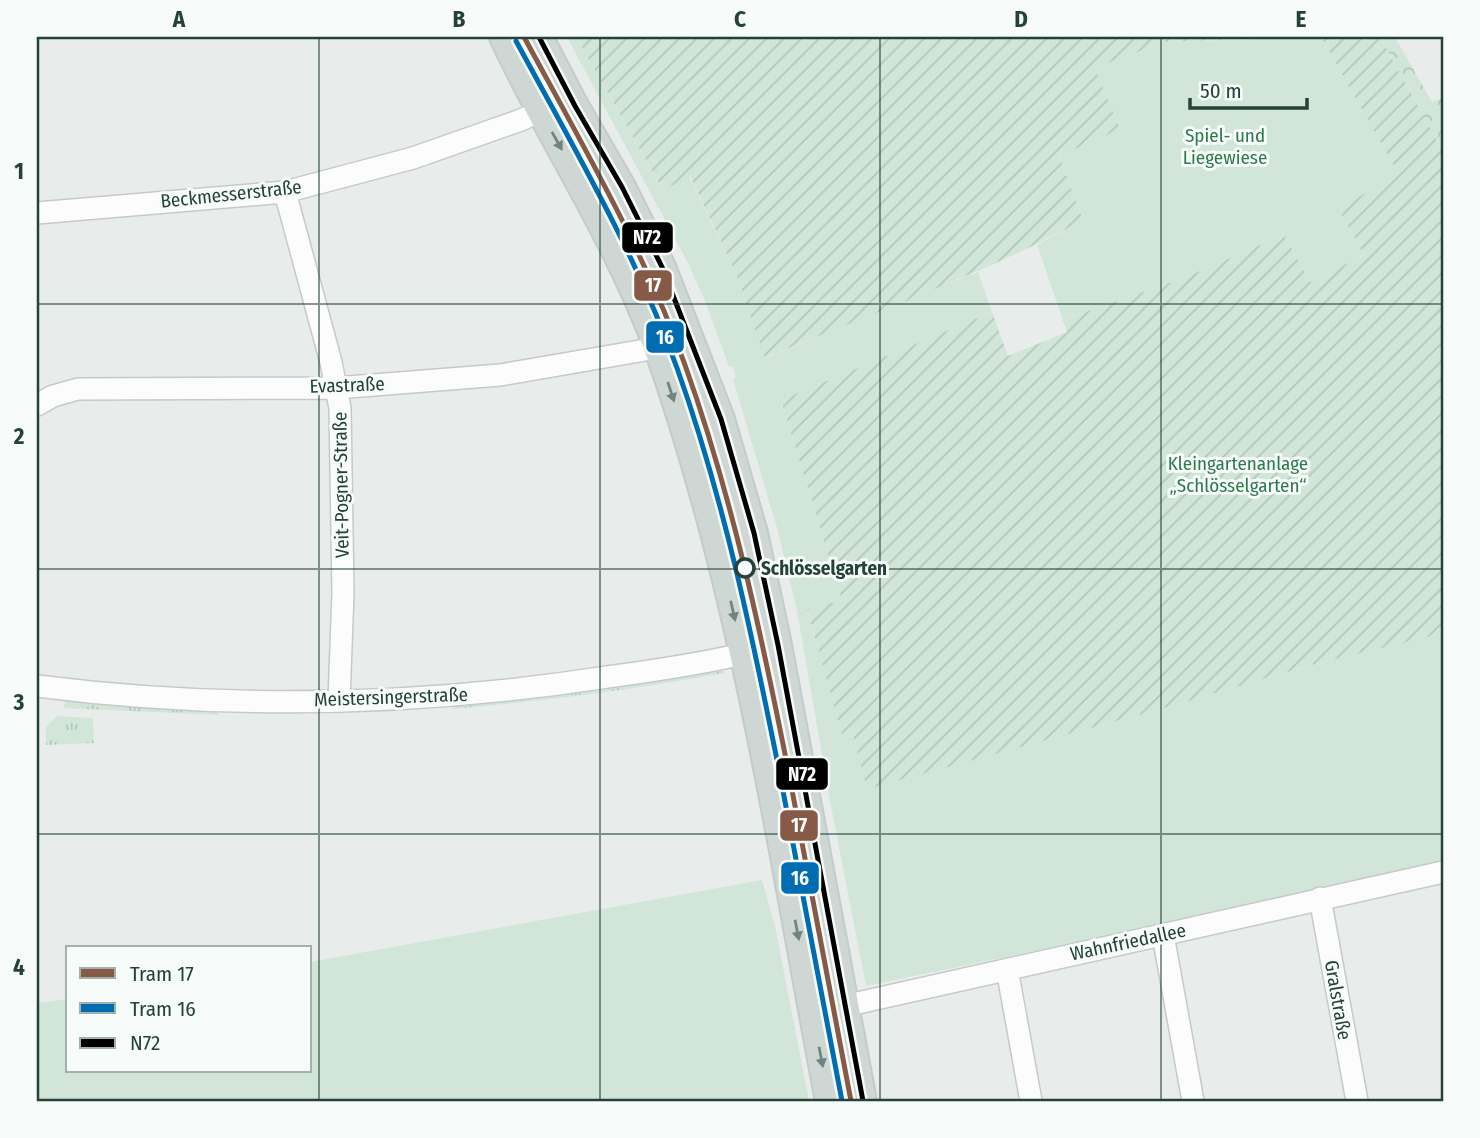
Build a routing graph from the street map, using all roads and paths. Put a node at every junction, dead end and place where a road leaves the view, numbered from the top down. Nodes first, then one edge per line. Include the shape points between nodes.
1 (503, 37) edge
2 (539, 37) edge
3 (540, 111) junction
4 (285, 192) junction
5 (37, 213) edge
6 (657, 348) junction
7 (336, 387) junction
8 (37, 405) edge
9 (778, 645) junction
10 (743, 654) junction
11 (37, 686) edge
12 (339, 700) junction
13 (1443, 872) edge
14 (1320, 898) junction
15 (1163, 935) junction
16 (1007, 969) junction
17 (845, 1005) junction
18 (813, 1013) junction
19 (829, 1101) edge
20 (863, 1101) edge
21 (1031, 1101) edge
22 (1193, 1101) edge
23 (1357, 1101) edge

1 - 3 main road
2 - 9 main road via 622,187 691,339 754,533
3 - 4 street, Beckmesserstraße via 413,158
3 -> 6 main road via 591,201
4 - 5 street, Beckmesserstraße
4 - 7 street, Veit-Pogner-Straße
6 - 7 street, Evastraße via 500,375
6 -> 10 main road via 699,480
7 - 8 street, Evastraße via 78,390
7 - 12 street, Veit-Pogner-Straße via 343,593
9 - 10 main road
9 - 17 main road
10 - 12 street, Meistersingerstraße via 502,691
10 -> 18 main road
11 - 12 street, Meistersingerstraße via 221,702
13 - 14 street, Wahnfriedallee
14 - 15 street, Wahnfriedallee
14 - 23 street, Gralstraße
15 - 16 street, Wahnfriedallee
15 - 22 street
16 - 17 street, Wahnfriedallee
16 - 21 street
17 - 18 street, Wahnfriedallee
17 - 20 main road
18 -> 19 main road

